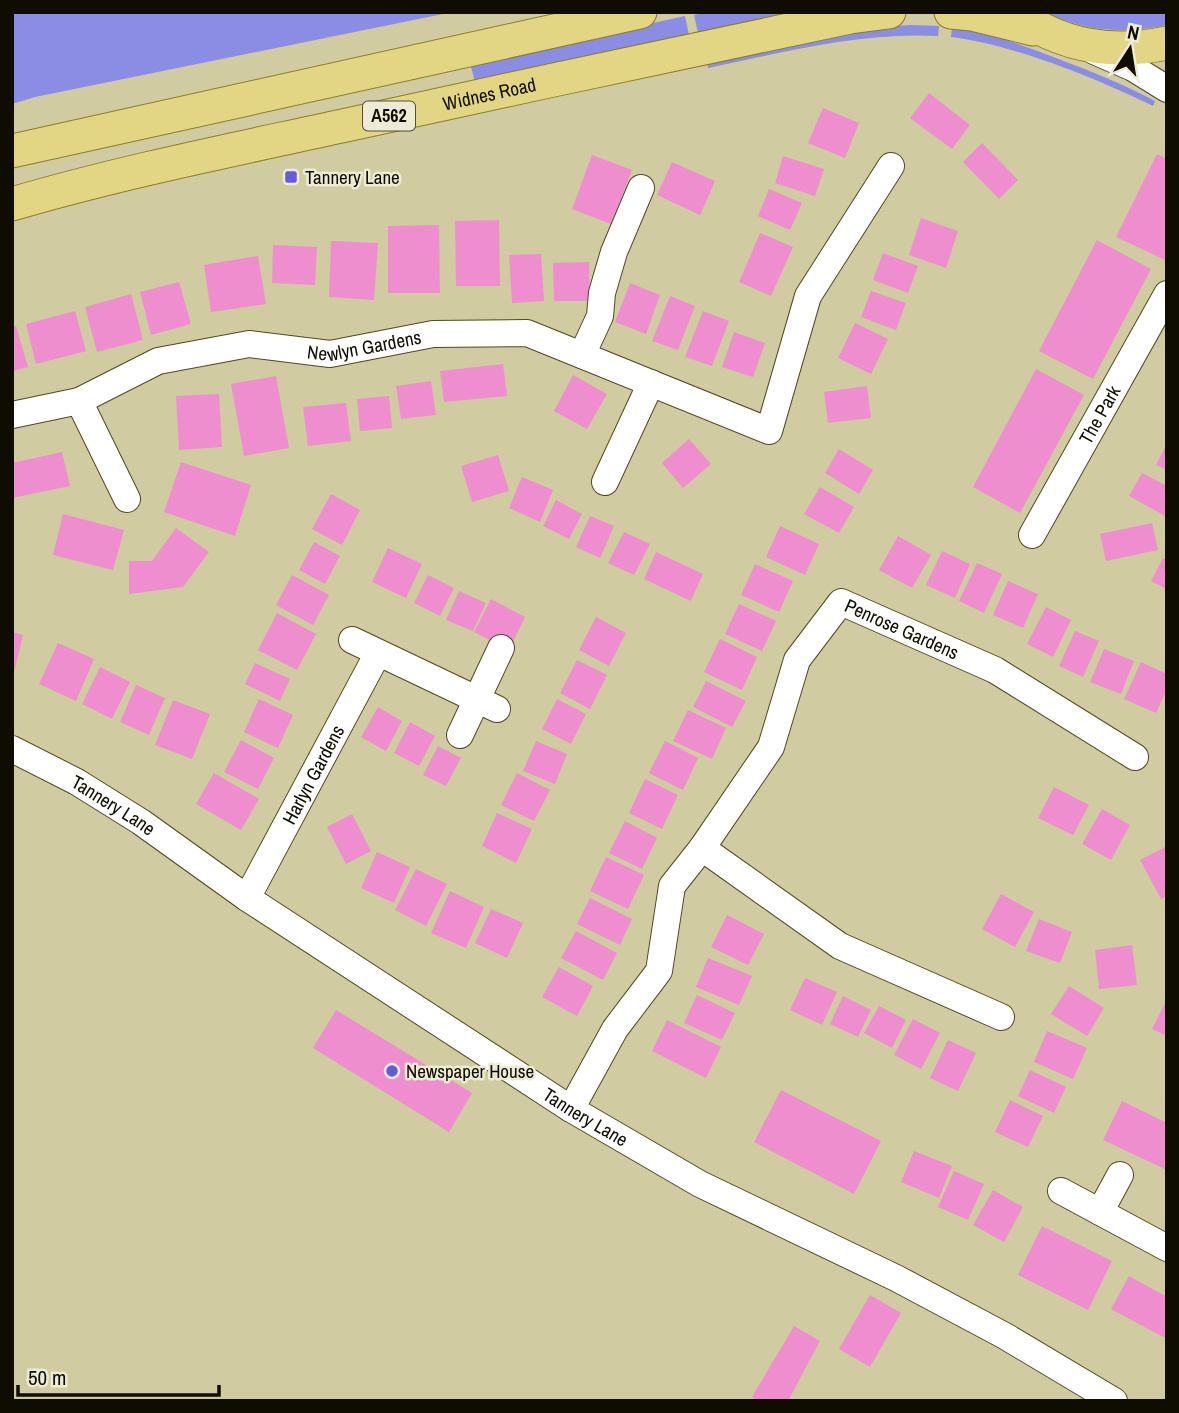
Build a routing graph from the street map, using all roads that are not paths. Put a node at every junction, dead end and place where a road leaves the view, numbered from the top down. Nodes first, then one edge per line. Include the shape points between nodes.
1 (640, 12) edge
2 (888, 12) edge
3 (951, 12) edge
4 (1014, 12) edge
5 (1042, 31) junction
6 (1167, 43) edge
7 (1082, 45) junction
8 (1167, 89) edge
9 (12, 151) edge
10 (891, 166) dead end
11 (641, 188) dead end
12 (12, 204) edge
13 (1167, 294) edge
14 (582, 355) junction
15 (650, 383) junction
16 (79, 401) junction
17 (12, 415) edge
18 (605, 482) dead end
19 (127, 499) dead end
20 (1032, 535) dead end
21 (352, 640) dead end
22 (501, 648) dead end
23 (378, 653) junction
24 (487, 704) junction
25 (460, 735) dead end
26 (12, 749) edge
27 (1135, 757) dead end
28 (702, 848) junction
29 (247, 898) junction
30 (1001, 1017) dead end
31 (571, 1110) junction
32 (1120, 1175) dead end
33 (1061, 1191) dead end
34 (1100, 1212) junction
35 (1167, 1248) edge
36 (1114, 1401) edge

1 - 9 main road, A562
2 - 12 main road, Widnes Road / A562 via 475,97
3 - 5 main road
4 - 5 main road
5 - 7 main road
6 - 7 main road via 1120,48
7 - 8 street
10 - 15 street, Newlyn Gardens via 808,296 768,431
11 - 14 street via 614,252 600,316
13 - 20 street, The Park
14 - 15 street, Newlyn Gardens
14 - 16 street, Newlyn Gardens via 527,333 433,334 330,354 249,344 158,361
15 - 18 street
16 - 17 street, Newlyn Gardens
16 - 19 street
21 - 23 street
22 - 24 street
23 - 24 street
23 - 29 street, Harlyn Gardens
24 - 25 street
26 - 29 street, Tannery Lane via 141,822
27 - 28 street, Penrose Gardens via 995,670 841,603 797,660 771,747
28 - 30 street via 840,946
28 - 31 street, Penrose Gardens via 672,886 659,971 615,1029
29 - 31 street, Tannery Lane
31 - 36 street, Tannery Lane via 700,1184 1005,1336
32 - 34 street
33 - 34 street
34 - 35 street

